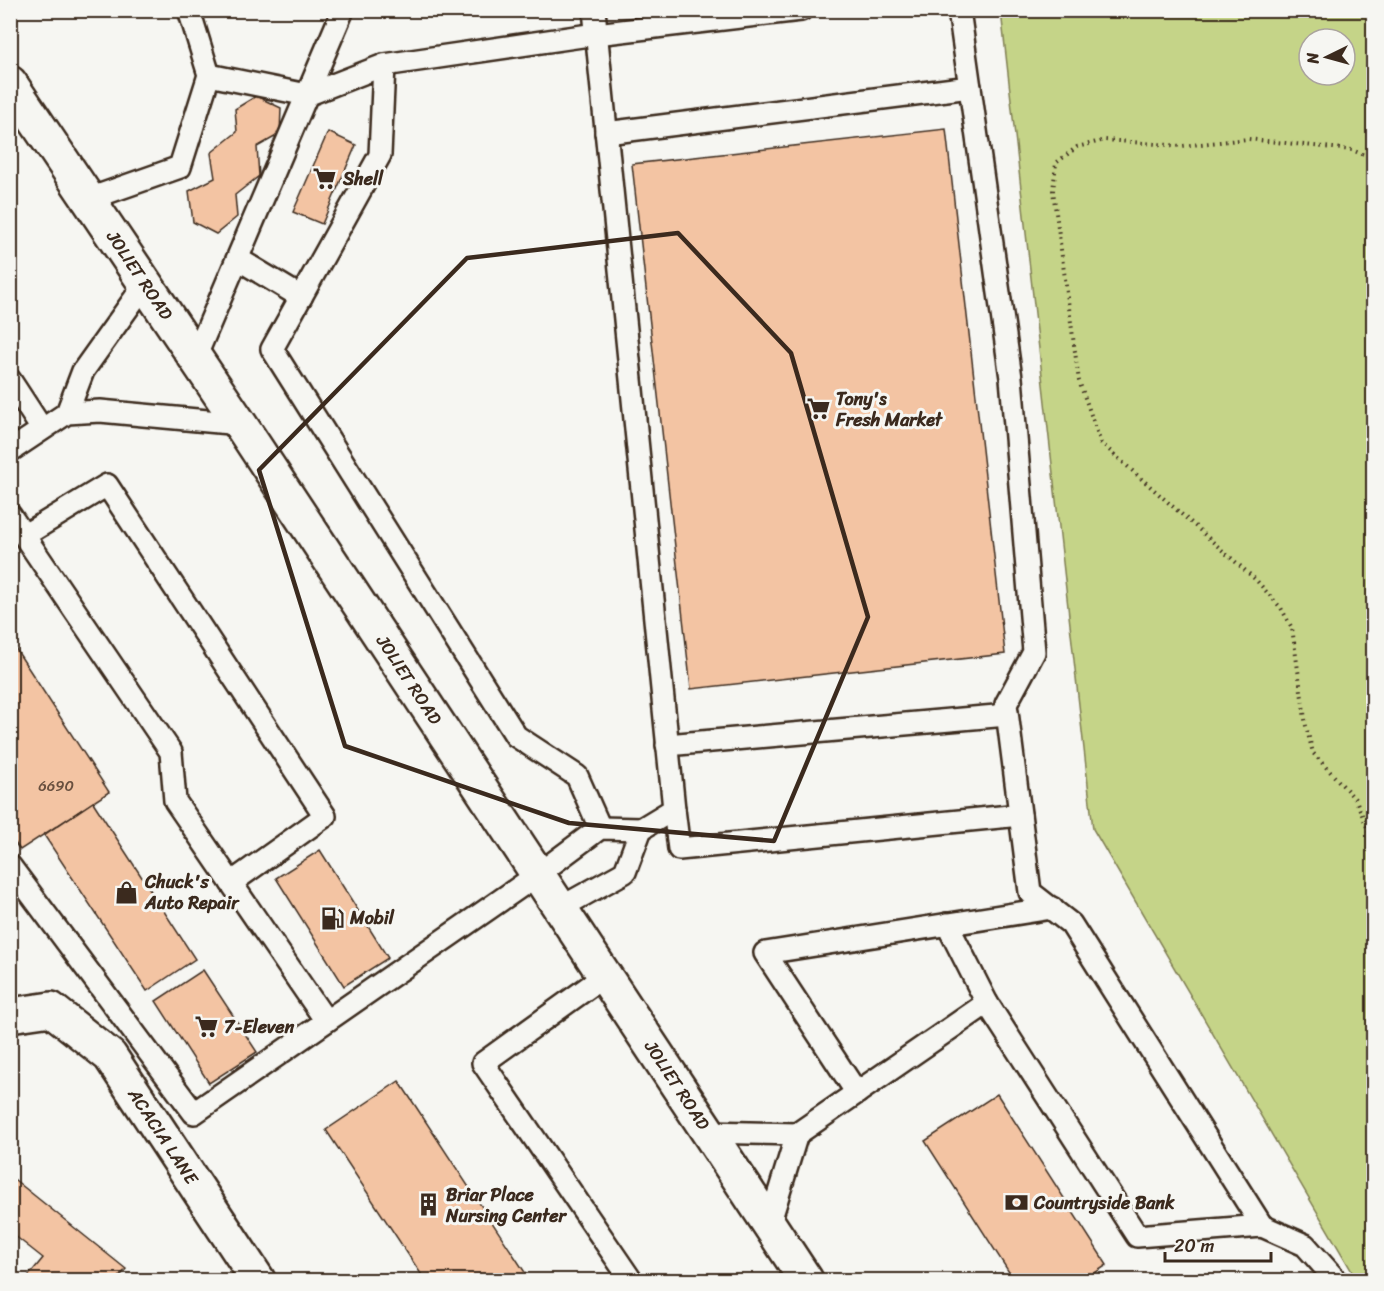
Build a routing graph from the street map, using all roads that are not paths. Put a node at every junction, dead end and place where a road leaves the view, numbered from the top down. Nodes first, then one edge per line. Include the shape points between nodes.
1 (189, 10) edge
2 (344, 10) edge
3 (594, 10) edge
4 (801, 10) edge
5 (959, 10) edge
6 (596, 34) junction
7 (384, 65) junction
8 (208, 75) junction
9 (10, 83) edge
10 (970, 87) junction
11 (307, 95) junction
12 (606, 133) junction
13 (88, 199) junction
14 (238, 260) junction
15 (145, 284) junction
16 (301, 297) junction
17 (195, 358) junction
18 (10, 380) edge
19 (67, 413) junction
20 (240, 424) junction
21 (42, 429) junction
22 (10, 451) edge
23 (10, 514) edge
24 (25, 536) junction
25 (1007, 715) junction
26 (668, 745) junction
27 (674, 809) junction
28 (1020, 815) junction
29 (600, 828) junction
30 (642, 829) junction
31 (10, 866) edge
32 (537, 875) junction
33 (231, 883) junction
34 (1052, 908) junction
35 (560, 909) junction
36 (947, 924) junction
37 (604, 976) junction
38 (987, 1003) junction
39 (10, 1015) edge
40 (326, 1021) junction
41 (857, 1093) junction
42 (707, 1132) junction
43 (797, 1134) junction
44 (769, 1225) junction
45 (1262, 1226) junction
46 (1318, 1260) junction
47 (258, 1281) edge
48 (631, 1281) edge
49 (806, 1281) edge
50 (1313, 1281) edge
51 (1336, 1281) edge

1 - 8 lane
2 - 11 lane
3 - 6 lane
4 - 6 lane
5 - 10 lane
6 - 7 lane
6 - 12 lane
7 - 11 lane
7 - 16 lane via 380,155
8 - 11 lane
8 - 13 lane via 180,167
9 - 13 main road, JOLIET ROAD
10 - 12 lane
10 - 25 lane via 1011,378 1034,652 1006,704
11 - 14 lane
12 - 26 lane
13 - 15 main road, JOLIET ROAD
14 - 16 lane
14 - 17 lane
15 - 17 main road, JOLIET ROAD
15 - 19 lane via 83,371
16 - 29 lane via 272,349 516,736 577,777
17 - 20 main road, JOLIET ROAD
18 - 21 lane
19 - 20 lane via 100,411
19 - 21 lane
20 - 32 main road, JOLIET ROAD
21 - 22 lane
23 - 24 lane
24 - 33 lane via 171,752 175,801
24 - 33 lane via 107,485 325,816
25 - 26 lane
25 - 28 lane
26 - 27 lane
27 - 28 lane via 679,849
27 - 30 lane
28 - 34 lane via 1030,892
29 - 30 lane
29 - 32 lane
30 - 35 lane via 625,872
31 - 40 lane via 194,1113
32 - 35 main road, JOLIET ROAD
32 - 40 lane
33 - 40 lane
34 - 36 lane
34 - 45 lane via 1071,924
35 - 37 main road, JOLIET ROAD
36 - 38 lane
36 - 41 lane via 765,953
37 - 42 main road, JOLIET ROAD
37 - 48 lane via 483,1063
38 - 41 lane
38 - 45 lane via 1137,1236
39 - 47 main road, ACACIA LANE via 51,1009 110,1056
41 - 43 lane
42 - 43 lane
42 - 44 main road, JOLIET ROAD
43 - 44 lane
44 - 49 main road, JOLIET ROAD
45 - 46 lane via 1305,1245
46 - 50 lane
46 - 51 lane

